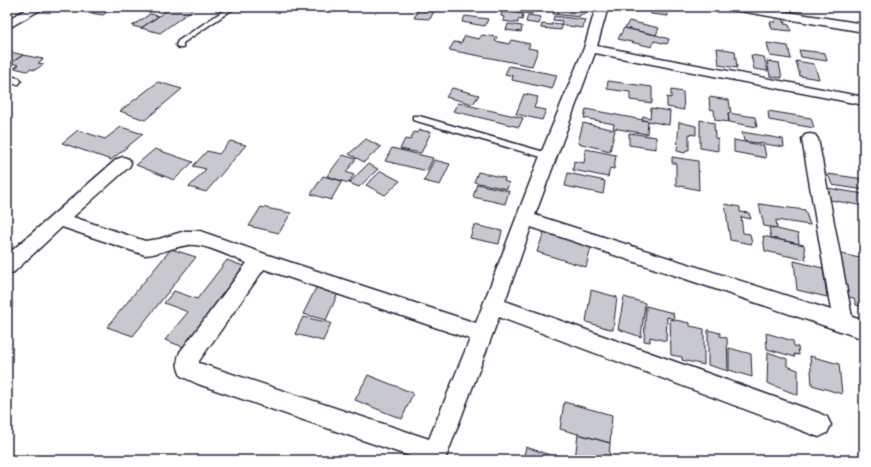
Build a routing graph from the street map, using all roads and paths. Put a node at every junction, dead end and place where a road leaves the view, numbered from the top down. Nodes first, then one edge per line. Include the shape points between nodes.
1 (38, 7) edge
2 (233, 7) edge
3 (602, 7) edge
4 (734, 7) edge
5 (7, 25) edge
6 (864, 28) edge
7 (181, 47) dead end
8 (590, 48) junction
9 (864, 101) edge
10 (416, 118) dead end
11 (810, 139) dead end
12 (548, 156) junction
13 (123, 163) dead end
14 (525, 218) junction
15 (59, 219) junction
16 (260, 260) junction
17 (7, 267) edge
18 (493, 306) junction
19 (843, 323) junction
20 (864, 330) edge
21 (481, 334) junction
22 (819, 425) dead end
23 (434, 456) edge

1 - 5 street
2 - 7 lane via 180,42
3 - 8 street
4 - 6 street
8 - 9 street
8 - 12 street
10 - 12 lane
11 - 19 street
12 - 14 street
13 - 15 street
14 - 18 street
14 - 19 street
15 - 16 street via 145,248 156,248 190,237 200,238
15 - 17 street
16 - 21 street
16 - 23 street via 188,359 189,369
18 - 21 street
18 - 22 street
19 - 20 street
21 - 23 street

